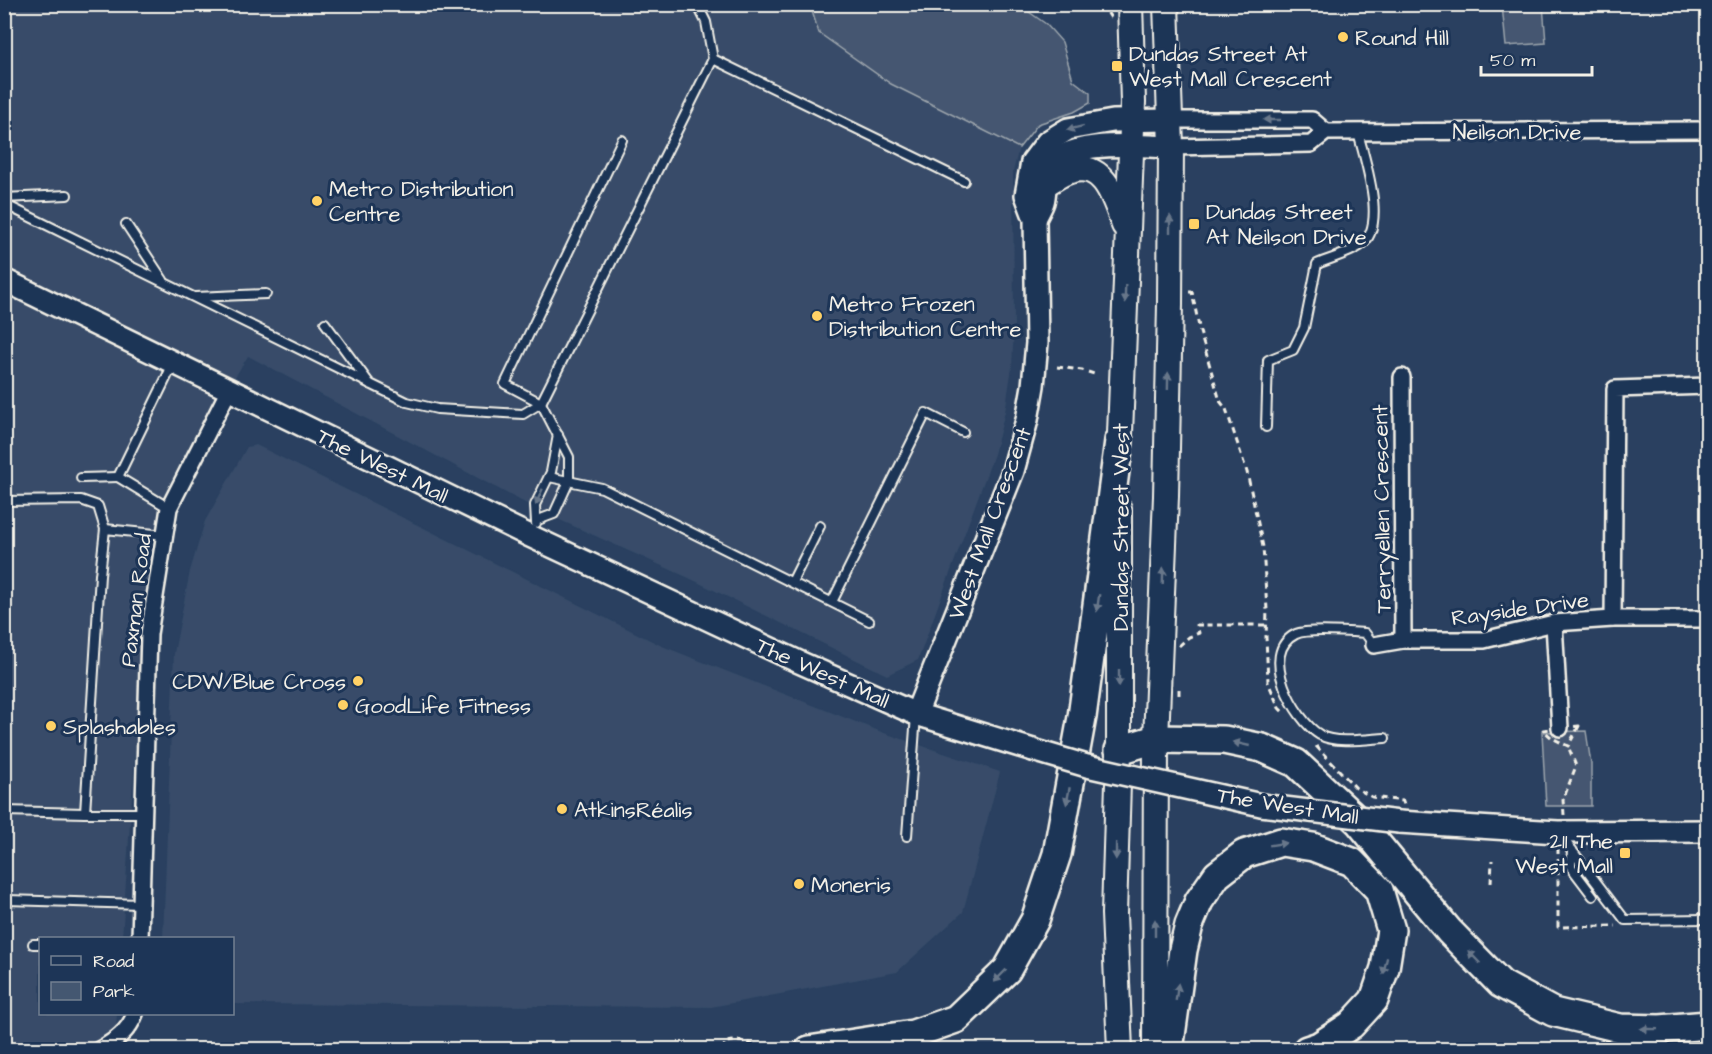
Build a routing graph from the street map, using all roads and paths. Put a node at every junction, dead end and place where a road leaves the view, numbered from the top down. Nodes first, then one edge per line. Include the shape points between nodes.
1 (697, 4) edge
2 (1102, 4) edge
3 (1130, 4) edge
4 (1166, 4) edge
5 (1114, 27) dead end
6 (713, 59) junction
7 (1133, 120) junction
8 (1170, 120) junction
9 (1707, 130) edge
10 (1326, 132) junction
11 (1358, 132) junction
12 (622, 140) dead end
13 (1132, 146) junction
14 (1171, 147) junction
15 (964, 181) dead end
16 (1045, 184) junction
17 (67, 195) dead end
18 (4, 198) edge
19 (4, 204) edge
20 (1035, 219) junction
21 (126, 224) dead end
22 (1128, 235) junction
23 (4, 280) edge
24 (163, 281) junction
25 (1189, 292) dead end
26 (266, 294) dead end
27 (195, 297) junction
28 (325, 323) dead end
29 (174, 363) junction
30 (1058, 367) dead end
31 (1094, 375) dead end
32 (1402, 377) dead end
33 (371, 386) junction
34 (1707, 386) edge
35 (230, 390) junction
36 (540, 403) junction
37 (1266, 427) dead end
38 (963, 432) dead end
39 (558, 433) junction
40 (1119, 441) junction
41 (118, 477) junction
42 (549, 477) junction
43 (81, 478) dead end
44 (569, 482) junction
45 (4, 501) edge
46 (170, 508) junction
47 (820, 526) dead end
48 (534, 528) junction
49 (105, 529) junction
50 (165, 536) junction
51 (792, 582) junction
52 (832, 602) junction
53 (1613, 619) junction
54 (1707, 619) edge
55 (869, 621) dead end
56 (1554, 623) junction
57 (1403, 640) junction
58 (1374, 645) joint
59 (1179, 653) dead end
60 (1179, 680) dead end
61 (1179, 699) dead end
62 (916, 714) junction
63 (1560, 728) dead end
64 (1384, 738) dead end
65 (1156, 739) junction
66 (1568, 746) dead end
67 (1119, 750) junction
68 (4, 811) edge
69 (85, 813) junction
70 (144, 813) junction
71 (1707, 831) edge
72 (907, 836) dead end
73 (1565, 838) junction
74 (1492, 860) dead end
75 (1491, 883) dead end
76 (1593, 896) dead end
77 (7, 900) dead end
78 (141, 904) junction
79 (1707, 919) edge
80 (1625, 920) junction
81 (140, 937) edge
82 (135, 1015) edge
83 (1707, 1025) edge
84 (105, 1046) edge
85 (722, 1050) edge
86 (763, 1050) edge
87 (809, 1050) edge
88 (1120, 1050) edge
89 (1155, 1050) edge
90 (1169, 1050) edge
91 (1307, 1050) edge

1 - 6 lane via 706,21
2 - 5 path
3 - 7 main road, Dundas Street West
4 - 8 main road, Dundas Street West
6 - 15 lane
6 - 36 lane
7 - 8 main road, Neilson Drive
7 - 13 main road, Dundas Street West
7 -> 20 main road, West Mall Crescent via 1074,127 1047,142 1032,162 1027,183 1026,195
10 -> 8 street, Neilson Drive via 1312,120
8 - 14 main road, Dundas Street West
9 - 11 street, Neilson Drive
10 - 11 street, Neilson Drive
10 - 14 street, Neilson Drive via 1311,144
11 - 37 lane via 1374,202 1374,220 1361,246 1317,264 1304,328 1293,350 1268,360
12 - 36 lane via 505,384
13 - 14 main road, Neilson Drive
13 - 16 main road, West Mall Crescent via 1068,152 1052,164
13 - 22 main road, Dundas Street West
65 -> 14 main road, Dundas Street West via 1166,496
16 - 20 main road, West Mall Crescent
16 - 22 main road via 1076,169 1100,176 1111,191
17 - 18 lane
19 - 24 lane
20 - 62 main road, West Mall Crescent via 1037,343 1027,420 1013,471
21 - 24 lane
22 -> 40 main road, Dundas Street West
23 - 29 main road, The West Mall
24 - 27 lane
25 - 59 path via 1195,300 1220,401 1247,472 1263,547 1267,610 1266,625 1197,625 1199,633 1179,645
26 - 27 lane
27 - 33 lane
28 - 33 lane
29 - 35 main road, The West Mall
29 - 41 lane
30 - 31 path
32 - 57 street, Terryellen Crescent
33 - 36 lane via 407,402 437,409 523,414
34 - 53 street via 1615,389
35 - 46 street, Paxman Road
35 - 48 main road, The West Mall
36 - 39 lane
38 - 52 lane via 926,413
39 - 42 lane
39 - 44 lane via 569,457
40 -> 67 main road, Dundas Street West
40 -> 87 highway via 1082,717 1057,854 1035,920 1007,970 956,1019 913,1034
41 - 43 lane
41 - 46 lane
42 - 44 lane
42 -> 48 lane via 535,505
44 - 48 lane via 554,514
44 - 51 lane via 602,488
45 - 49 lane via 81,500 98,506
46 - 50 street, Paxman Road
47 - 51 lane
48 - 62 main road, The West Mall via 799,662
49 - 50 lane
49 - 69 lane
50 - 70 street, Paxman Road via 149,634
51 - 52 lane
52 - 55 lane
53 - 54 street, Rayside Drive
53 - 56 street, Rayside Drive
56 - 57 street, Rayside Drive via 1484,640
56 - 63 street
57 - 58 street, Rayside Drive
58 - 64 lane via 1365,633 1295,634 1280,651 1278,666 1286,693 1321,736
60 - 61 path
62 - 72 lane
62 - 73 main road, The West Mall, bridge via 1087,766 1261,804
65 - 67 highway
83 -> 65 highway via 1620,1028 1553,1012 1527,999 1501,984 1474,958 1359,822 1296,763 1262,748 1224,740
89 -> 65 main road, Dundas Street West
66 - 73 path via 1576,766 1563,800
67 -> 88 main road, Dundas Street West via 1114,914
68 - 69 lane
69 - 70 lane
70 - 78 street, Paxman Road
71 - 73 main road, The West Mall
73 - 76 lane via 1571,867
73 - 80 lane
73 - 80 path via 1558,927 1618,926
74 - 75 path
77 - 78 lane
78 - 81 street, Paxman Road
79 - 80 lane
82 - 84 street via 130,1026
85 - 86 path via 726,1042 742,1040
90 -> 91 highway via 1183,950 1199,901 1218,875 1244,854 1281,842 1313,847 1352,862 1379,890 1391,930 1385,968 1374,1000 1352,1025

